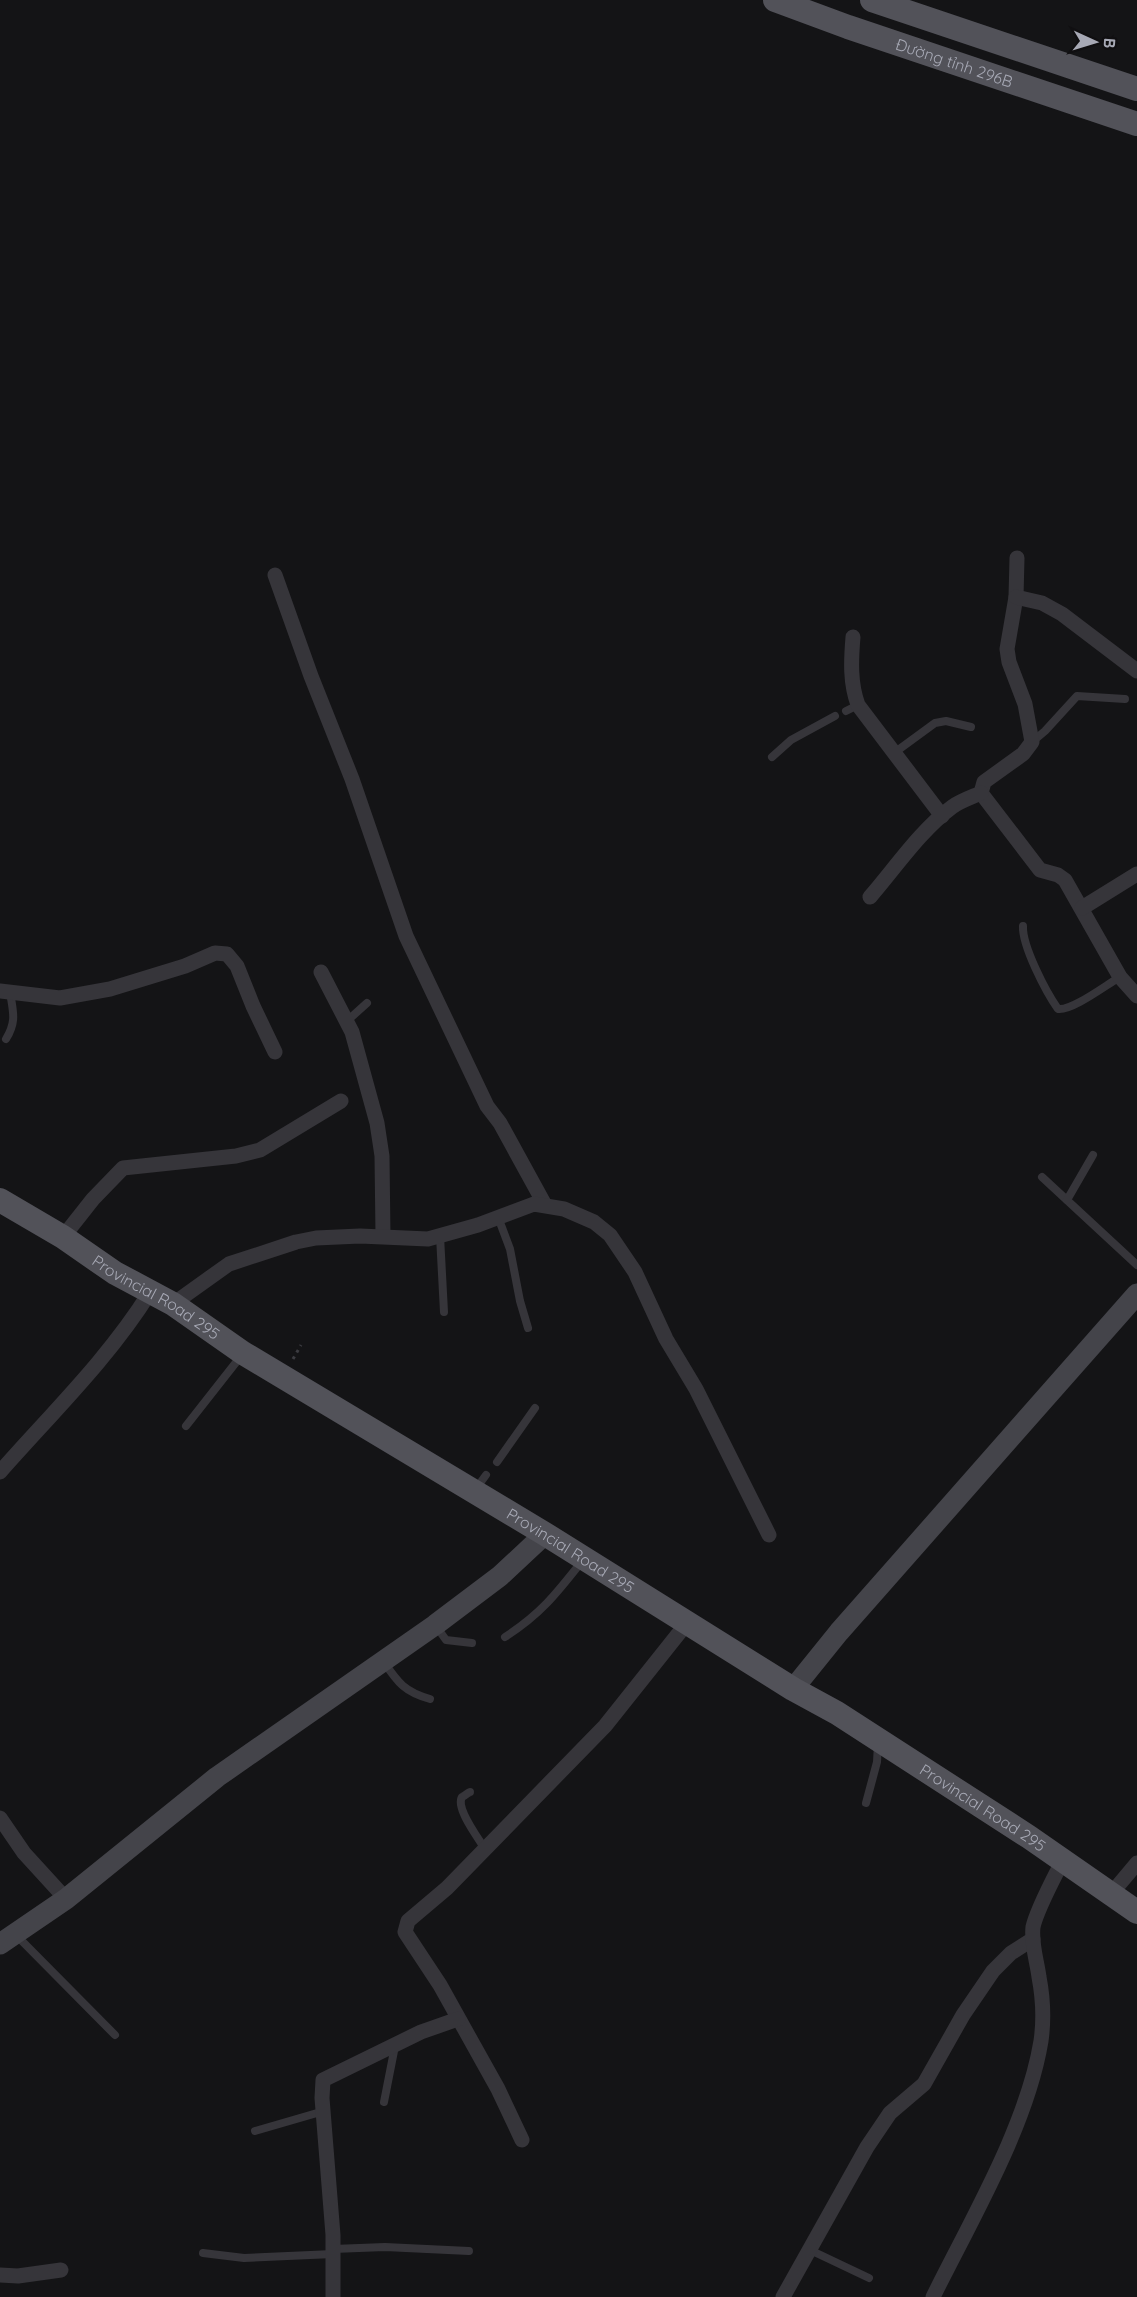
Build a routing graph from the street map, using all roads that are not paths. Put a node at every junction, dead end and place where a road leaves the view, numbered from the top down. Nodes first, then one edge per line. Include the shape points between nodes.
1 (775, 0) edge
2 (872, 0) edge
3 (1137, 89) edge
4 (1137, 124) edge
5 (1017, 558) dead end
6 (275, 575) dead end
7 (1016, 597) junction
8 (853, 637) dead end
9 (1137, 671) edge
10 (1125, 699) dead end
11 (835, 716) dead end
12 (971, 727) dead end
13 (1032, 742) junction
14 (893, 754) junction
15 (772, 757) dead end
16 (981, 793) junction
17 (942, 816) junction
18 (1137, 874) edge
19 (870, 897) dead end
20 (1082, 908) junction
21 (1023, 926) dead end
22 (321, 972) dead end
23 (1120, 977) junction
24 (5, 992) edge
25 (1137, 996) edge
26 (367, 1003) dead end
27 (347, 1021) junction
28 (6, 1039) dead end
29 (276, 1052) dead end
30 (341, 1101) dead end
31 (1093, 1155) dead end
32 (1042, 1177) dead end
33 (0, 1200) edge
34 (1067, 1200) junction
35 (545, 1205) junction
36 (498, 1218) junction
37 (63, 1236) junction
38 (383, 1236) junction
39 (440, 1236) junction
40 (1137, 1265) edge
41 (150, 1292) junction
42 (1136, 1297) edge
43 (173, 1304) junction
44 (444, 1312) dead end
45 (528, 1328) dead end
46 (243, 1353) junction
47 (535, 1408) dead end
48 (186, 1426) dead end
49 (497, 1462) dead end
50 (0, 1472) edge
51 (545, 1534) junction
52 (769, 1534) dead end
53 (584, 1558) junction
54 (687, 1623) junction
55 (435, 1625) junction
56 (505, 1637) dead end
57 (472, 1643) dead end
58 (384, 1661) junction
59 (793, 1689) junction
60 (430, 1698) dead end
61 (879, 1740) junction
62 (470, 1792) dead end
63 (866, 1803) dead end
64 (0, 1818) edge
65 (485, 1849) junction
66 (1063, 1860) junction
67 (1137, 1863) edge
68 (1111, 1894) junction
69 (66, 1899) junction
70 (1137, 1912) edge
71 (8, 1939) edge
72 (1033, 1939) junction
73 (458, 2019) junction
74 (115, 2035) dead end
75 (395, 2044) junction
76 (384, 2102) dead end
77 (324, 2111) junction
78 (255, 2131) dead end
79 (522, 2140) dead end
80 (810, 2250) junction
81 (470, 2251) dead end
82 (333, 2252) junction
83 (203, 2253) dead end
84 (62, 2270) dead end
85 (0, 2275) edge
86 (869, 2278) dead end
87 (333, 2297) edge
88 (783, 2297) edge
89 (933, 2297) edge

1 - 4 main road, Đường tỉnh 296B
2 - 3 main road, Đường tỉnh 296B
5 - 7 street
6 - 35 street via 406,936 487,1106
7 - 9 street via 1042,603 1062,614
7 - 13 street via 1007,649 1025,704
8 - 14 street via 852,708
10 - 13 lane via 1077,696
11 - 15 lane via 791,740
12 - 14 lane via 946,721 935,723
13 - 16 street via 1023,754 984,782
14 - 17 street
16 - 17 street via 953,806
16 - 20 street via 1040,870 1065,880
17 - 19 street
18 - 20 street
20 - 23 street
21 - 23 lane via 1022,934 1058,1009 1073,1005
22 - 27 street
23 - 25 street
24 - 28 lane via 15,1018
24 - 29 street via 60,998 110,989 185,966 214,952 227,954 237,966
26 - 27 lane
27 - 38 street via 377,1122 382,1156
30 - 37 street via 260,1150 123,1168
31 - 34 lane
32 - 34 lane
33 - 37 main road, Provincial Road 295
34 - 40 lane
35 - 36 street via 534,1204
35 - 52 street via 594,1222 610,1235 634,1272
36 - 39 street
36 - 45 lane via 510,1249
37 - 41 main road, Provincial Road 295
38 - 39 street
38 - 43 street via 296,1242 229,1264
39 - 44 lane
41 - 43 main road, Provincial Road 295
41 - 50 street via 104,1355
42 - 59 street via 846,1623
43 - 46 main road, Provincial Road 295
46 - 48 lane
46 - 51 main road, Provincial Road 295 via 480,1483
47 - 49 lane
51 - 53 main road, Provincial Road 295
51 - 55 street via 500,1576
53 - 54 main road, Provincial Road 295
53 - 56 lane via 552,1600
54 - 59 main road, Provincial Road 295
54 - 65 street via 605,1726
55 - 57 lane via 446,1640
55 - 58 street
58 - 60 lane via 399,1684
58 - 69 street via 217,1777
59 - 61 main road, Provincial Road 295
61 - 63 lane
61 - 66 main road, Provincial Road 295
62 - 65 lane via 461,1803
64 - 69 street via 24,1853
65 - 73 street via 408,1921 405,1932
66 - 68 main road, Provincial Road 295
66 - 72 street via 1034,1926
67 - 68 street
68 - 70 main road, Provincial Road 295
69 - 71 street
71 - 74 lane
72 - 80 street via 993,1971 924,2084 890,2113
72 - 89 street via 1043,2004 1033,2077 985,2193
73 - 75 street
73 - 79 street
75 - 76 lane
75 - 77 street via 324,2080
77 - 78 lane
77 - 82 street
80 - 86 lane
80 - 88 street
81 - 82 lane via 385,2247
82 - 83 lane via 244,2258
82 - 87 street
84 - 85 street

